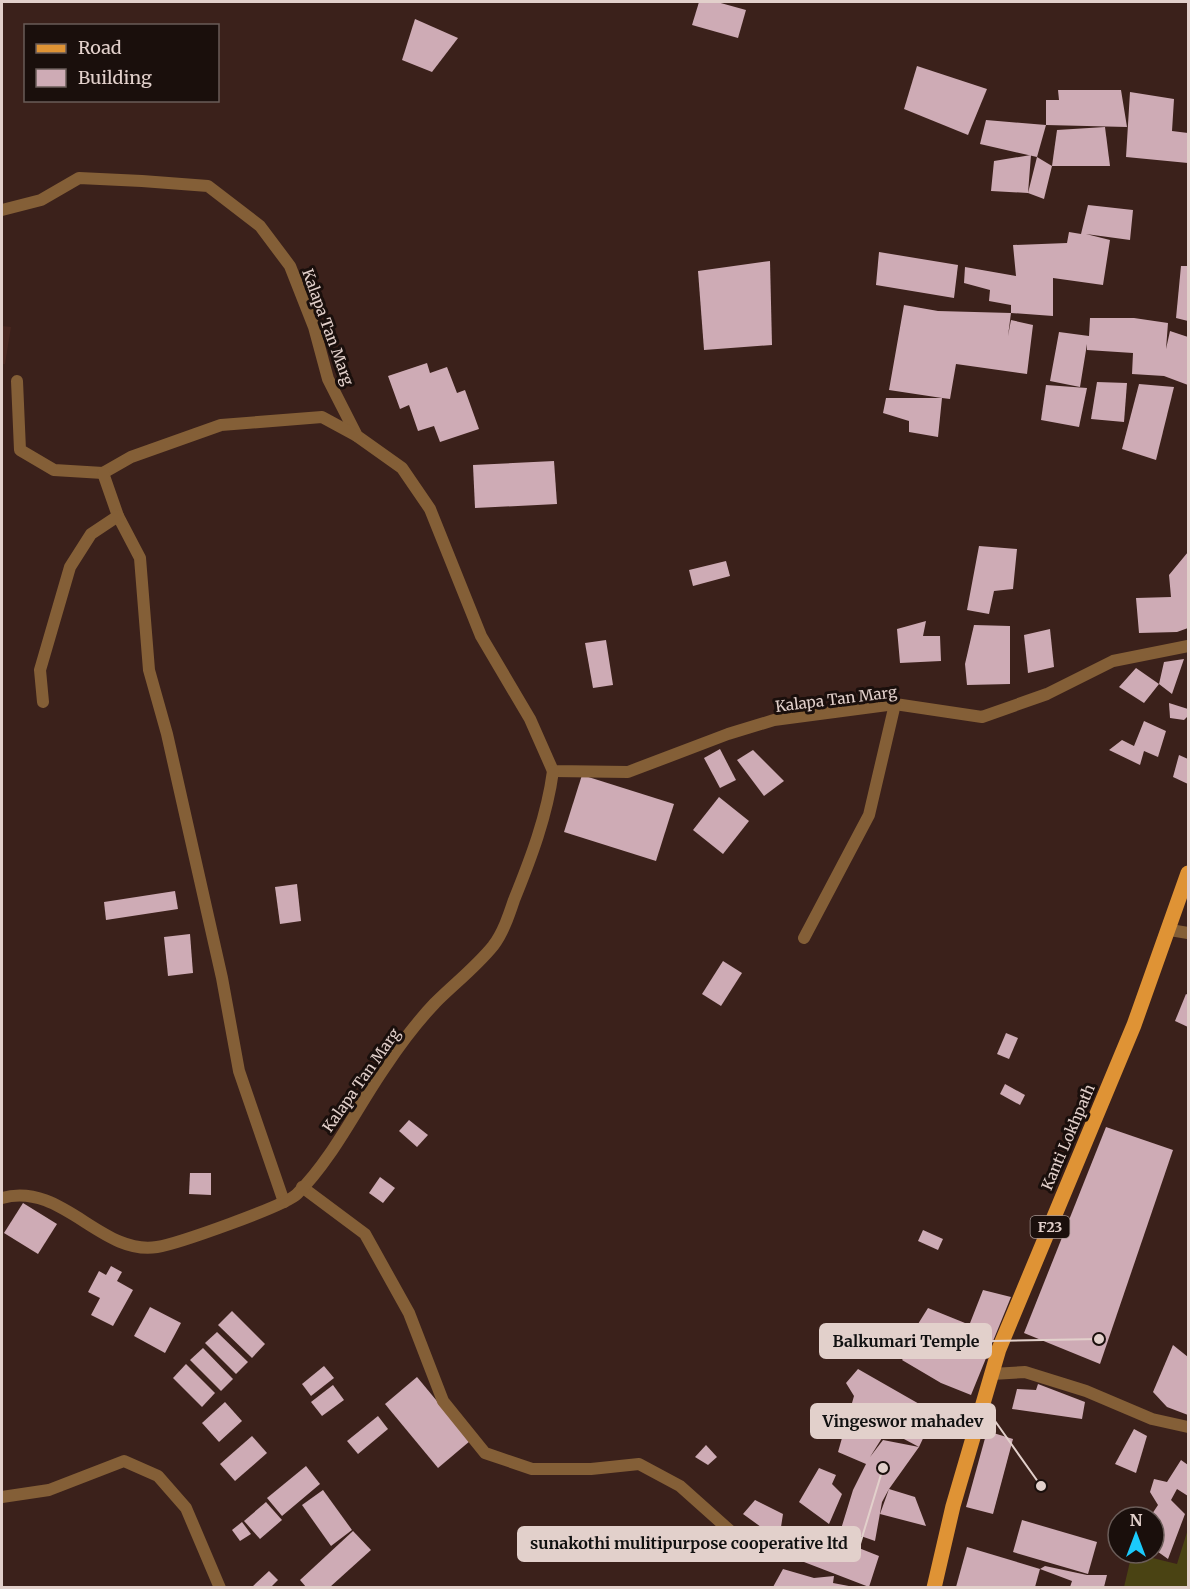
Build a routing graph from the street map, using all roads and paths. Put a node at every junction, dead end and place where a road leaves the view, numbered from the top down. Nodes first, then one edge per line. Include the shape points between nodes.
1 (2, 210) edge
2 (17, 381) dead end
3 (357, 436) junction
4 (103, 473) junction
5 (118, 516) junction
6 (1188, 646) edge
7 (43, 702) dead end
8 (895, 704) junction
9 (553, 771) junction
10 (1188, 873) edge
11 (1170, 930) junction
12 (1188, 933) edge
13 (804, 938) dead end
14 (302, 1187) junction
15 (2, 1198) edge
16 (285, 1202) junction
17 (992, 1374) junction
18 (1188, 1427) edge
19 (2, 1497) edge
20 (755, 1553) dead end
21 (220, 1587) edge
22 (934, 1587) edge

1 - 3 street, Kalapa Tan Marg via 41,200 79,178 208,186 260,226 290,266 314,327 328,379
2 - 4 street via 20,450 54,470
3 - 4 street via 322,417 221,425 131,457
3 - 9 street, Kalapa Tan Marg via 402,468 430,509 481,636 530,719
4 - 5 street
5 - 7 street via 91,534 70,567 40,670
5 - 16 street via 140,558 149,670 222,978 239,1071
6 - 8 street, Kalapa Tan Marg via 1113,661 1037,698 982,717
8 - 9 street, Kalapa Tan Marg via 774,720 628,772
8 - 13 street via 869,815
9 - 14 street, Kalapa Tan Marg via 551,794 527,871 495,944 412,1032
10 - 11 main road, Kanti Lokhpath / F23
11 - 12 street
11 - 17 main road, Kanti Lokhpath / F23
14 - 16 street, Kalapa Tan Marg
14 - 20 street via 364,1234 409,1313 443,1401 485,1452 532,1468 591,1470 639,1464 680,1486
15 - 16 street via 33,1197 57,1203 125,1245 155,1248
17 - 18 street via 1025,1372 1086,1391 1152,1419
17 - 22 main road, Kanti Lokhpath / F23
19 - 21 street via 49,1490 124,1461 158,1476 186,1508

